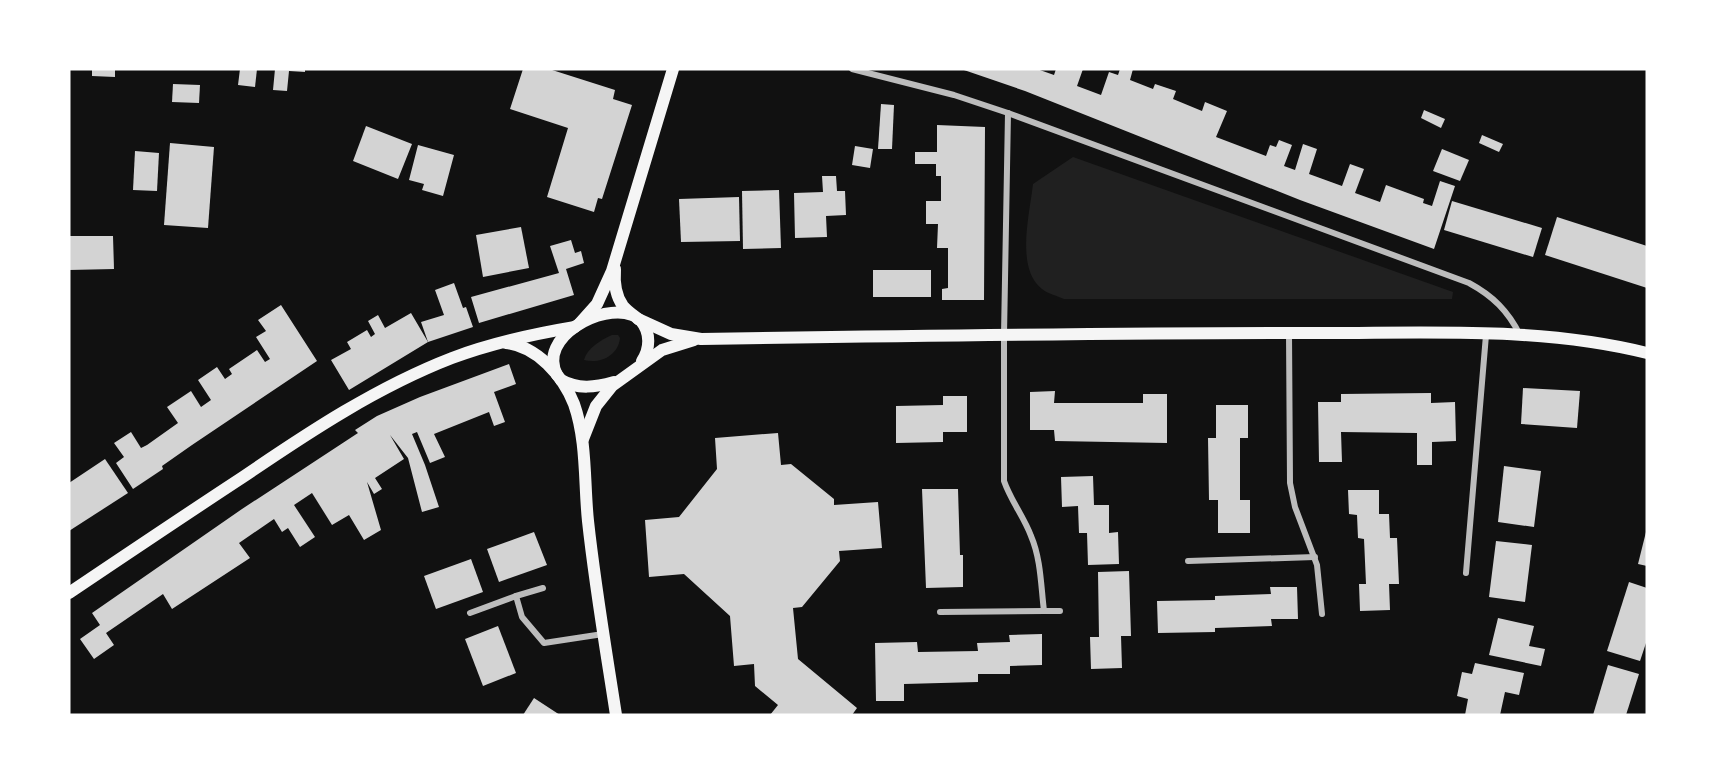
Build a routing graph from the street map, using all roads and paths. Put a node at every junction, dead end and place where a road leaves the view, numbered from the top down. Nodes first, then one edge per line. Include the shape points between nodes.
1 (673, 69) edge
2 (852, 69) edge
3 (1008, 113) junction
4 (617, 256) junction
5 (636, 317) junction
6 (578, 325) junction
7 (1288, 333) junction
8 (1004, 335) junction
9 (1486, 335) junction
10 (1521, 336) junction
11 (701, 339) junction
12 (501, 342) junction
13 (1647, 353) edge
14 (640, 364) junction
15 (560, 378) junction
16 (620, 379) junction
17 (582, 443) junction
18 (1315, 557) junction
19 (1188, 561) dead end
20 (1466, 573) dead end
21 (543, 588) dead end
22 (69, 593) edge
23 (516, 596) junction
24 (1044, 611) junction
25 (1060, 611) dead end
26 (940, 612) dead end
27 (470, 613) dead end
28 (1322, 614) dead end
29 (603, 634) junction
30 (616, 715) edge

1 - 4 main road
2 - 3 street
3 - 8 street
3 - 10 street via 1469,283 1501,305
4 - 5 main road via 616,291 624,307
4 - 6 main road via 602,295
5 - 6 main road via 611,312
5 - 11 main road via 671,334
5 - 14 main road via 646,328 649,342
6 - 12 main road
6 - 15 main road via 556,350 554,366
7 - 8 main road
7 - 9 main road
7 - 18 street via 1290,483
8 - 11 main road
8 - 24 street via 1004,481 1034,544
9 - 10 main road
9 - 20 street
10 - 13 main road
11 - 14 main road via 662,350
12 - 15 main road via 530,350
12 - 22 main road via 428,368 351,407
14 - 16 main road
15 - 16 main road via 573,386 586,387
15 - 17 main road via 574,404
16 - 17 main road via 596,406
17 - 29 main road
18 - 19 street
18 - 28 street
21 - 23 street
23 - 27 street
23 - 29 street via 522,617 544,642
24 - 25 street
24 - 26 street
29 - 30 main road

